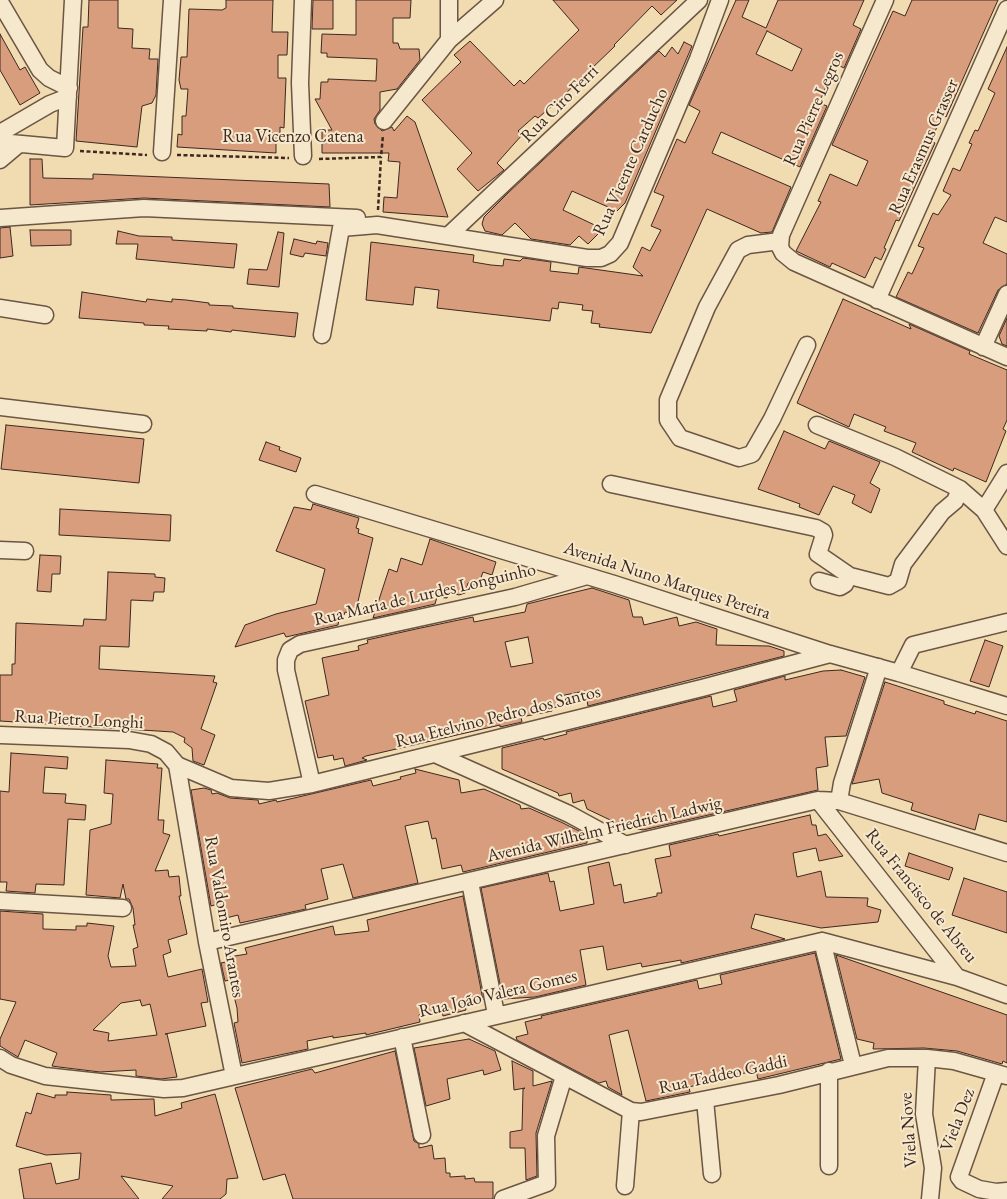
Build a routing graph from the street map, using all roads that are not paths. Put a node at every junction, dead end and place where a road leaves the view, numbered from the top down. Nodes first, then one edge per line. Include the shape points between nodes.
1 (73, 0) edge
2 (172, 0) edge
3 (303, 0) edge
4 (449, 0) edge
5 (495, 0) edge
6 (699, 0) edge
7 (720, 0) edge
8 (885, 0) edge
9 (0, 2) edge
10 (1007, 9) edge
11 (449, 40) junction
12 (68, 93) junction
13 (384, 121) road end
14 (0, 133) edge
15 (0, 142) edge
16 (19, 144) junction
17 (162, 152) road end
18 (303, 156) road end
19 (0, 160) edge
20 (0, 218) edge
21 (362, 218) dead end
22 (449, 235) junction
23 (780, 238) junction
24 (1007, 294) edge
25 (877, 300) junction
26 (0, 308) edge
27 (45, 315) dead end
28 (322, 334) dead end
29 (807, 345) dead end
30 (983, 347) junction
31 (1007, 357) edge
32 (0, 407) edge
33 (143, 424) dead end
34 (818, 425) dead end
35 (1007, 473) edge
36 (611, 484) dead end
37 (960, 488) junction
38 (315, 494) dead end
39 (984, 510) junction
40 (1007, 546) edge
41 (0, 550) edge
42 (24, 552) dead end
43 (848, 575) junction
44 (587, 576) junction
45 (819, 581) dead end
46 (1007, 622) edge
47 (830, 654) junction
48 (879, 667) junction
49 (899, 673) junction
50 (1007, 706) edge
51 (0, 735) edge
52 (435, 754) junction
53 (177, 765) junction
54 (312, 784) junction
55 (818, 800) junction
56 (839, 801) junction
57 (626, 845) junction
58 (1007, 853) edge
59 (470, 882) junction
60 (0, 900) edge
61 (123, 908) dead end
62 (822, 941) junction
63 (207, 942) junction
64 (957, 977) junction
65 (1007, 995) edge
66 (496, 1014) junction
67 (464, 1023) junction
68 (402, 1037) junction
69 (0, 1058) edge
70 (927, 1058) junction
71 (854, 1065) junction
72 (829, 1072) junction
73 (1001, 1075) edge
74 (234, 1076) junction
75 (564, 1076) junction
76 (705, 1100) junction
77 (631, 1111) junction
78 (422, 1135) dead end
79 (829, 1166) dead end
80 (712, 1174) dead end
81 (625, 1186) dead end
82 (1007, 1191) edge
83 (503, 1199) edge
84 (930, 1199) edge

1 - 12 street
2 - 17 street
3 - 18 street via 300,83
4 - 11 street
5 - 11 street, Rua Vicenzo Catena
6 - 22 street, Rua Ciro Ferri
7 - 22 street, Rua Vicente Carducho via 624,234 610,254 587,258
8 - 23 street, Rua Pierre Legros
9 - 12 street via 40,70
10 - 25 street, Rua Erasmus Grasser
11 - 13 street, Rua Vicenzo Catena
12 - 14 street
12 - 16 street via 65,148
15 - 16 street
16 - 19 street
20 - 21 street via 144,208
22 - 28 street, Rua Vicente Carducho via 377,226 341,228
23 - 25 street via 783,253 794,262
23 - 29 street via 738,250 707,306 671,392 668,420 680,438 740,458 752,454
24 - 30 street
25 - 30 street
26 - 27 street
30 - 31 street
32 - 33 street
34 - 37 street
35 - 39 street
36 - 43 street via 816,528 824,535 812,550
37 - 39 street
37 - 43 street via 955,501 942,512 903,564 896,584 889,586
38 - 44 street, Avenida Nuno Marques Pereira
39 - 40 street
41 - 42 street
43 - 45 street via 840,586
44 - 47 street, Avenida Nuno Marques Pereira
44 - 54 street, Rua Maria de Lurdes Longuinho via 515,597 300,644 290,650 286,670
46 - 49 street via 913,644
47 - 48 street, Avenida Nuno Marques Pereira
47 - 52 street, Rua Etelvino Pedro dos Santos
48 - 49 street, Avenida Nuno Marques Pereira
48 - 56 street
49 - 50 street, Avenida Nuno Marques Pereira
51 - 53 street, Rua Pietro Longhi via 129,740 151,744 166,752
52 - 54 street, Rua Etelvino Pedro dos Santos
52 - 57 street via 569,814
53 - 54 street, Rua Etelvino Pedro dos Santos via 230,788 244,790 270,791
53 - 63 street, Rua Valdomiro Arantes
55 - 56 street, Avenida Wilhelm Friedrich Ladwig
55 - 57 street, Avenida Wilhelm Friedrich Ladwig
55 - 64 street, Rua Francisco de Abreu
56 - 58 street, Avenida Wilhelm Friedrich Ladwig
57 - 59 street, Avenida Wilhelm Friedrich Ladwig
59 - 63 street, Avenida Wilhelm Friedrich Ladwig
59 - 66 street
60 - 61 street
62 - 64 street, Rua João Valera Gomes
62 - 66 street, Rua João Valera Gomes
62 - 71 street
63 - 74 street, Rua Valdomiro Arantes
64 - 65 street, Rua Francisco de Abreu
66 - 67 street, Rua João Valera Gomes
67 - 68 street, Rua João Valera Gomes
67 - 75 street
68 - 74 street, Rua João Valera Gomes
68 - 78 street
69 - 74 street, Rua João Valera Gomes via 45,1076 164,1089 198,1086
70 - 71 street, Rua Taddeo Gaddi via 888,1058
70 - 73 street, Rua Taddeo Gaddi via 954,1061
70 - 84 street, Viela Nove via 924,1114 933,1168
71 - 72 street, Rua Taddeo Gaddi
72 - 76 street, Rua Taddeo Gaddi
72 - 79 street
73 - 82 street, Viela Dez via 960,1169 960,1180 988,1192
75 - 77 street
75 - 83 street via 546,1136 546,1183
76 - 77 street, Rua Taddeo Gaddi
76 - 80 street
77 - 81 street

